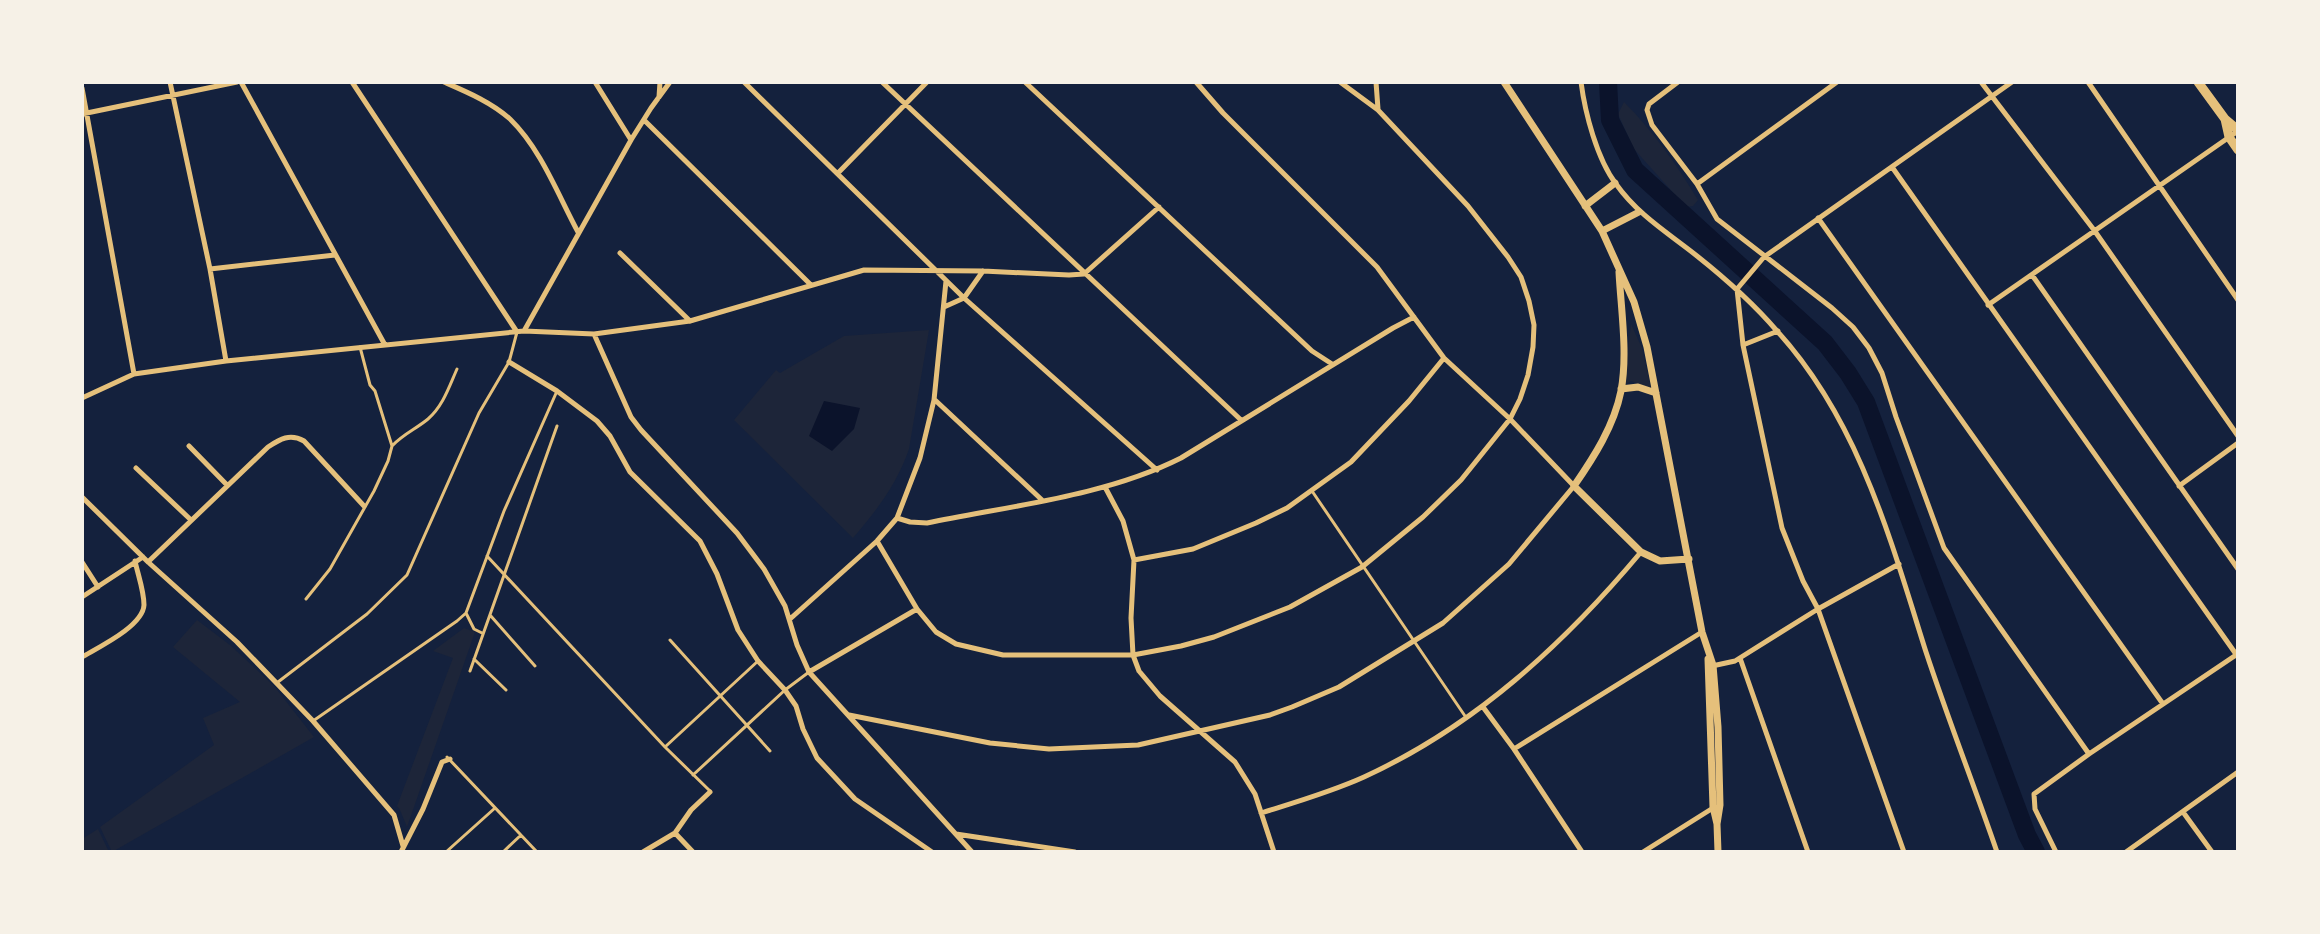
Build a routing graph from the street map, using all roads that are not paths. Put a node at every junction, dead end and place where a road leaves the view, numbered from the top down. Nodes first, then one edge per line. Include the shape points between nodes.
1 (170, 82) edge
2 (239, 82) edge
3 (352, 82) edge
4 (444, 82) edge
5 (595, 82) edge
6 (660, 82) edge
7 (670, 82) edge
8 (744, 82) edge
9 (882, 82) edge
10 (927, 82) edge
11 (1025, 82) edge
12 (1196, 82) edge
13 (1340, 82) edge
14 (1376, 82) edge
15 (1504, 82) edge
16 (1581, 82) edge
17 (1678, 82) edge
18 (1837, 82) edge
19 (1981, 82) edge
20 (2012, 82) edge
21 (2088, 82) edge
22 (2198, 82) edge
23 (82, 88) edge
24 (173, 96) junction
25 (1992, 96) junction
26 (659, 97) junction
27 (906, 104) junction
28 (1378, 110) junction
29 (85, 114) edge
30 (644, 120) junction
31 (2235, 133) edge
32 (631, 140) junction
33 (2238, 150) edge
34 (1892, 167) junction
35 (838, 173) junction
36 (1615, 183) junction
37 (1697, 184) junction
38 (2160, 185) junction
39 (1585, 206) junction
40 (1159, 207) junction
41 (1639, 212) junction
42 (1818, 218) junction
43 (2094, 230) junction
44 (1602, 231) junction
45 (578, 233) junction
46 (620, 253) dead end
47 (335, 255) junction
48 (1762, 259) junction
49 (1619, 266) junction
50 (210, 269) junction
51 (937, 271) junction
52 (983, 271) junction
53 (1084, 274) junction
54 (2032, 275) junction
55 (946, 280) junction
56 (811, 286) junction
57 (1739, 288) junction
58 (964, 298) junction
59 (2238, 300) edge
60 (1988, 305) junction
61 (944, 307) junction
62 (1414, 317) junction
63 (690, 321) junction
64 (1778, 331) junction
65 (521, 332) junction
66 (594, 334) junction
67 (385, 345) junction
68 (1743, 345) junction
69 (360, 347) junction
70 (1444, 358) junction
71 (226, 361) junction
72 (509, 362) junction
73 (1332, 364) junction
74 (457, 369) dead end
75 (134, 374) junction
76 (1621, 389) junction
77 (557, 391) junction
78 (1656, 393) junction
79 (82, 398) edge
80 (934, 400) junction
81 (1510, 419) junction
82 (1241, 420) junction
83 (557, 426) dead end
84 (2238, 436) edge
85 (2238, 443) edge
86 (189, 446) dead end
87 (392, 446) junction
88 (136, 468) dead end
89 (1157, 470) junction
90 (227, 485) junction
91 (1574, 486) junction
92 (2179, 486) junction
93 (1105, 487) junction
94 (1312, 491) junction
95 (82, 497) edge
96 (1042, 500) junction
97 (364, 506) junction
98 (897, 518) junction
99 (191, 520) junction
100 (877, 541) junction
101 (1641, 552) junction
102 (487, 556) junction
103 (143, 557) junction
104 (1689, 559) junction
105 (1134, 560) junction
106 (135, 561) junction
107 (82, 562) edge
108 (148, 562) junction
109 (1899, 564) junction
110 (1362, 567) junction
111 (2238, 569) edge
112 (504, 574) junction
113 (98, 587) junction
114 (82, 597) edge
115 (306, 599) dead end
116 (917, 609) junction
117 (1818, 609) junction
118 (466, 613) junction
119 (490, 615) junction
120 (790, 619) junction
121 (1702, 632) junction
122 (483, 633) junction
123 (670, 640) dead end
124 (1414, 642) junction
125 (1133, 655) junction
126 (2237, 656) edge
127 (82, 657) edge
128 (1740, 658) junction
129 (474, 659) junction
130 (758, 661) junction
131 (535, 666) dead end
132 (1710, 666) junction
133 (470, 671) dead end
134 (809, 672) junction
135 (277, 683) junction
136 (506, 690) dead end
137 (785, 690) junction
138 (721, 696) junction
139 (2163, 704) junction
140 (1483, 707) junction
141 (849, 715) junction
142 (1466, 718) junction
143 (313, 721) junction
144 (747, 724) junction
145 (1199, 732) junction
146 (665, 747) junction
147 (1514, 749) junction
148 (770, 751) dead end
149 (2089, 754) junction
150 (448, 758) joint
151 (2238, 772) edge
152 (693, 775) junction
153 (710, 792) joint
154 (1717, 806) junction
155 (495, 808) junction
156 (2183, 812) junction
157 (1261, 813) junction
158 (675, 833) junction
159 (955, 834) junction
160 (521, 835) junction
161 (402, 849) edge
162 (446, 852) edge
163 (503, 852) edge
164 (537, 852) edge
165 (643, 852) edge
166 (693, 852) edge
167 (932, 852) edge
168 (972, 852) edge
169 (1075, 852) edge
170 (1274, 852) edge
171 (1582, 852) edge
172 (1643, 852) edge
173 (1718, 852) edge
174 (1808, 852) edge
175 (1904, 852) edge
176 (1997, 852) edge
177 (2056, 852) edge
178 (2126, 852) edge
179 (2212, 852) edge

1 - 24 street
2 - 24 street
2 - 47 street
3 - 65 street
4 - 45 street via 510,120 537,154
5 - 32 street
6 - 26 street
7 - 26 street
8 - 35 street
9 - 27 street
10 - 27 street
11 - 40 street
12 - 62 street via 1377,267
13 - 28 street
14 - 28 street
15 - 39 street
16 - 36 street via 1594,134
17 - 37 street via 1647,110 1652,125
18 - 37 street
19 - 25 street
20 - 25 street
21 - 38 street
22 - 31 main road
23 - 29 street
24 - 29 street
24 - 50 street
25 - 34 street
25 - 43 street
26 - 30 street
27 - 35 street
27 - 53 street
28 - 81 street via 1468,206 1521,277 1534,325 1533,347
29 - 75 street
30 - 32 street
30 - 56 street
31 - 33 main road
31 - 38 street
32 - 45 street
34 - 42 street
34 - 60 street
35 - 51 street
36 - 39 street
36 - 41 street
37 - 48 street via 1717,219
38 - 43 street
38 - 59 street
39 - 44 street
40 - 53 street
40 - 73 street
41 - 44 street
41 - 57 street
42 - 48 street
42 - 139 street
43 - 54 street
43 - 84 street
44 - 49 street
45 - 65 street
46 - 63 street
47 - 50 street
47 - 67 street
48 - 57 street
48 - 149 street via 1832,308 1869,348 1937,533 1954,565
49 - 76 street
49 - 78 street via 1641,324
50 - 71 street
51 - 52 street
51 - 55 street
51 - 56 street via 864,270
52 - 53 street
52 - 58 street
53 - 82 street
54 - 60 street
54 - 92 street
55 - 58 street
55 - 61 street
56 - 63 street
57 - 64 street
57 - 68 street
58 - 61 street
58 - 89 street
60 - 126 street
61 - 80 street
62 - 70 street
62 - 73 street
63 - 66 street
64 - 68 street
64 - 109 street via 1850,438
65 - 66 street
65 - 67 street
65 - 72 lane
66 - 120 street via 631,417 750,549
67 - 69 street
68 - 117 street via 1782,528
69 - 71 street
69 - 87 lane
70 - 81 street
70 - 94 street via 1351,462
71 - 75 street
72 - 77 street
72 - 135 lane via 479,413 407,575 367,614
73 - 82 street
74 - 87 lane via 436,411
75 - 79 street
76 - 78 street
76 - 91 street via 1593,459
77 - 102 lane
77 - 130 street via 597,421 630,472 700,541 738,630
78 - 104 street
80 - 96 street
80 - 98 street
81 - 91 street
81 - 110 street via 1461,480
82 - 89 street
83 - 112 lane
85 - 92 street
86 - 90 street
87 - 97 lane
88 - 99 street
89 - 93 street
90 - 97 street via 268,447 294,437 308,445
90 - 99 street
91 - 101 street
91 - 124 street via 1509,564
92 - 111 street
93 - 96 street
93 - 105 street via 1123,521
94 - 105 street via 1217,540
94 - 110 lane
95 - 103 street
96 - 98 street via 927,523
97 - 115 lane via 330,569
98 - 100 street
99 - 108 street
100 - 116 street
100 - 120 street
101 - 104 street via 1660,561
101 - 140 street via 1551,650
102 - 112 lane
102 - 118 lane
103 - 106 street
103 - 108 street
104 - 121 street
105 - 125 street
106 - 113 street
106 - 127 street via 142,615
107 - 113 street
108 - 135 street
109 - 117 street
109 - 176 street
110 - 124 lane
110 - 125 street via 1251,623
112 - 119 lane
112 - 146 lane
113 - 114 street
116 - 125 street via 946,639 982,651
116 - 134 street
117 - 128 street
117 - 175 street
118 - 122 lane via 474,629
118 - 143 lane
119 - 122 lane
119 - 131 lane
120 - 134 street
121 - 132 street
121 - 147 street
122 - 129 lane
123 - 138 lane
124 - 142 lane
124 - 145 street via 1312,699
125 - 145 street via 1147,682
126 - 139 street
128 - 132 street
128 - 174 street
129 - 133 lane
129 - 136 lane
130 - 137 street
130 - 138 lane
132 - 154 street
134 - 137 lane
134 - 141 street
135 - 143 street
137 - 144 lane
137 - 167 street via 817,758 855,799
138 - 144 lane
138 - 146 lane
139 - 149 street
140 - 142 street
140 - 147 street
141 - 145 street via 1034,748 1138,745
141 - 159 street
142 - 157 street via 1362,778
143 - 161 street via 394,815
144 - 148 lane
144 - 152 lane
145 - 157 street via 1235,762
146 - 152 lane
147 - 171 street
149 - 177 street via 2034,794 2035,809
150 - 155 lane
150 - 161 street
151 - 156 street
152 - 153 lane
153 - 158 street
154 - 172 street
154 - 173 street
155 - 160 lane
155 - 162 lane
156 - 178 street
156 - 179 street
157 - 170 street
158 - 165 street
158 - 166 street
159 - 168 street
159 - 169 street
160 - 163 lane
160 - 164 lane

